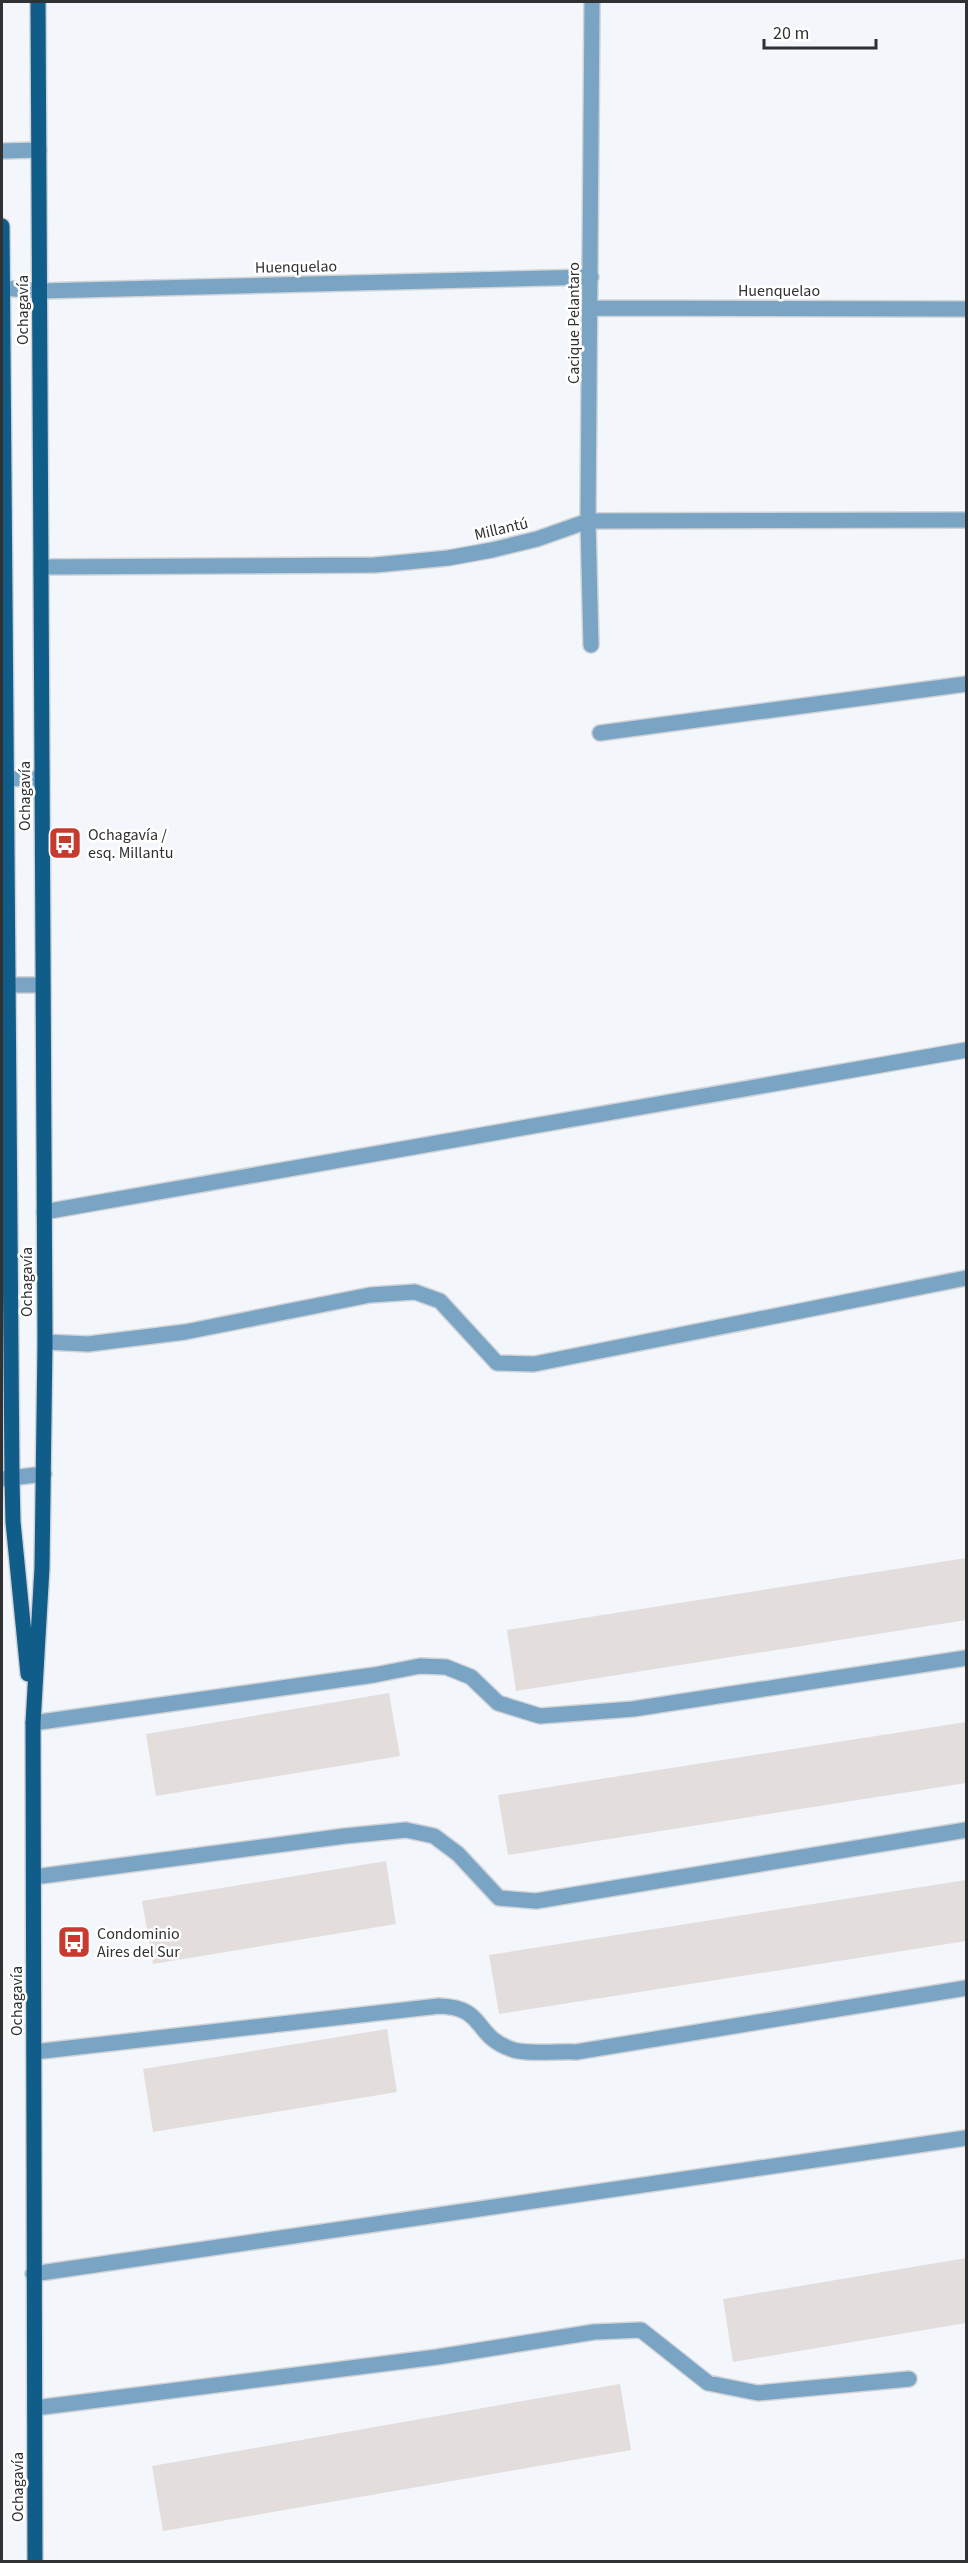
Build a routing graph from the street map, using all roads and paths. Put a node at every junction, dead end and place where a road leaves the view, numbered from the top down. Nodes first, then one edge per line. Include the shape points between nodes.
1 (38, 2) edge
2 (592, 2) edge
3 (39, 150) junction
4 (2, 152) edge
5 (2, 226) edge
6 (591, 277) junction
7 (2, 288) edge
8 (40, 291) junction
9 (591, 308) junction
10 (966, 309) edge
11 (966, 520) edge
12 (588, 521) junction
13 (41, 567) junction
14 (591, 645) dead end
15 (966, 684) edge
16 (600, 733) dead end
17 (42, 778) junction
18 (4, 779) edge
19 (5, 985) edge
20 (43, 985) junction
21 (966, 1050) edge
22 (44, 1212) junction
23 (966, 1278) edge
24 (45, 1342) junction
25 (45, 1474) junction
26 (7, 1479) edge
27 (966, 1658) edge
28 (33, 1723) junction
29 (966, 1830) edge
30 (34, 1877) junction
31 (966, 1988) edge
32 (34, 2052) junction
33 (966, 2138) edge
34 (33, 2274) junction
35 (909, 2379) dead end
36 (35, 2408) junction
37 (35, 2562) edge

1 - 3 main road, Ochagavía
2 - 6 street, Cacique Pelantaro
3 - 4 street
3 - 8 main road, Ochagavía
5 - 7 main road
6 - 8 street, Huenquelao
6 - 9 street, Cacique Pelantaro
7 - 8 street, Huenquelao
7 - 18 main road
8 - 13 main road, Ochagavía
9 - 10 street, Huenquelao
9 - 12 street, Cacique Pelantaro
11 - 12 street, Millantú
12 - 13 street, Millantú via 492,550 375,565
12 - 14 street, Cacique Pelantaro
13 - 17 main road, Ochagavía
15 - 16 street
17 - 18 street
17 - 20 main road, Ochagavía
18 - 19 main road
19 - 20 street
19 - 26 main road
20 - 22 main road, Ochagavía
21 - 22 street
22 - 24 main road, Ochagavía
23 - 24 street via 534,1364 496,1363 440,1301 415,1292 370,1295 185,1332 88,1344
24 - 25 main road, Ochagavía
25 - 26 street
25 - 28 main road, Ochagavía
26 - 28 main road
27 - 28 street via 633,1708 540,1716 498,1703 471,1677 447,1667 420,1666
28 - 30 main road, Ochagavía
29 - 30 street via 536,1901 499,1898 459,1854 434,1836 406,1830
30 - 32 main road, Ochagavía
31 - 32 street via 576,2052 512,2050 489,2038 472,2014 458,2007 438,2006
32 - 34 main road, Ochagavía
33 - 34 street
34 - 36 main road, Ochagavía
35 - 36 street via 758,2393 708,2383 641,2330 594,2332 437,2357
36 - 37 main road, Ochagavía

